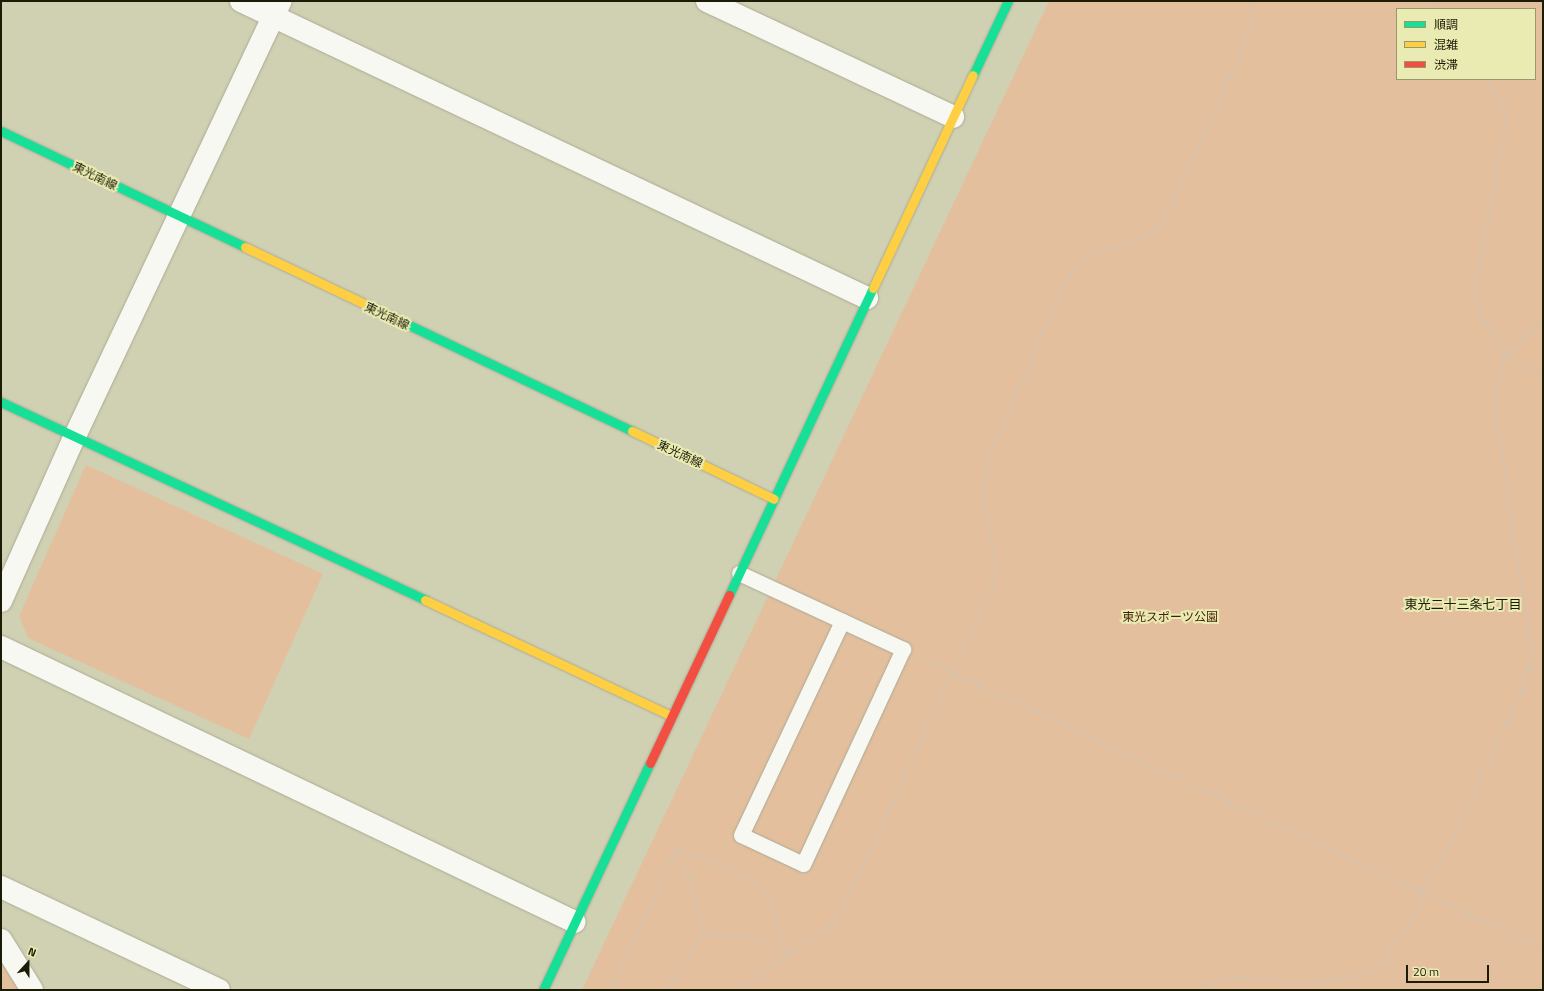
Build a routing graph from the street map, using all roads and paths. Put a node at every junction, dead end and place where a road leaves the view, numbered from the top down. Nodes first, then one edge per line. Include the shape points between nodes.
1 (241, 1) edge
2 (707, 1) edge
3 (1008, 1) edge
4 (1252, 1) edge
5 (278, 9) edge
6 (1488, 80) edge
7 (953, 117) junction
8 (1, 131) edge
9 (178, 217) junction
10 (867, 298) junction
11 (1543, 320) edge
12 (1505, 354) junction
13 (1543, 376) edge
14 (1, 402) edge
15 (74, 438) junction
16 (774, 499) junction
17 (739, 573) junction
18 (1, 601) edge
19 (842, 621) junction
20 (1, 647) edge
21 (903, 649) junction
22 (1543, 656) edge
23 (1527, 671) junction
24 (951, 673) junction
25 (672, 716) junction
26 (677, 848) junction
27 (1, 886) edge
28 (1420, 893) junction
29 (575, 922) junction
30 (704, 934) junction
31 (1, 940) edge
32 (1543, 948) edge
33 (788, 955) junction
34 (670, 988) edge
35 (32, 990) edge
36 (219, 990) edge
37 (543, 990) edge
38 (610, 990) edge
39 (663, 990) edge
40 (738, 990) edge
41 (1197, 990) edge

1 - 5 street
2 - 7 street
3 - 7 street
4 - 24 path via 1251,20 1242,50 1171,206 1156,227 1142,238 1095,252 1069,274 992,448 986,470 984,494 985,514 997,565 992,586
5 - 9 street
5 - 10 street
6 - 12 path via 1505,107 1505,134 1476,279 1483,317
7 - 10 street
8 - 9 street, 東光南線
9 - 15 street
9 - 16 street, 東光南線
10 - 16 street
11 - 12 path
12 - 13 path
12 - 23 path via 1494,403 1532,656
14 - 15 street
15 - 18 street
15 - 25 street
16 - 17 street
17 - 19 lane
17 - 25 street
19 - 21 lane
19 - 21 lane via 741,835 803,864
20 - 29 street
21 - 24 path
22 - 23 path
23 - 28 path via 1521,694 1451,840
24 - 28 path
24 - 33 path via 859,874 832,924
25 - 29 street
26 - 30 path via 692,883
26 - 33 path via 752,882 770,900
26 - 38 path
27 - 36 street
28 - 32 path
28 - 41 path via 1419,908 1386,960 1367,971 1301,982 1238,976 1202,985
29 - 37 street
30 - 33 path via 725,933 749,938
30 - 34 path
31 - 35 street
33 - 40 path
34 - 39 path

